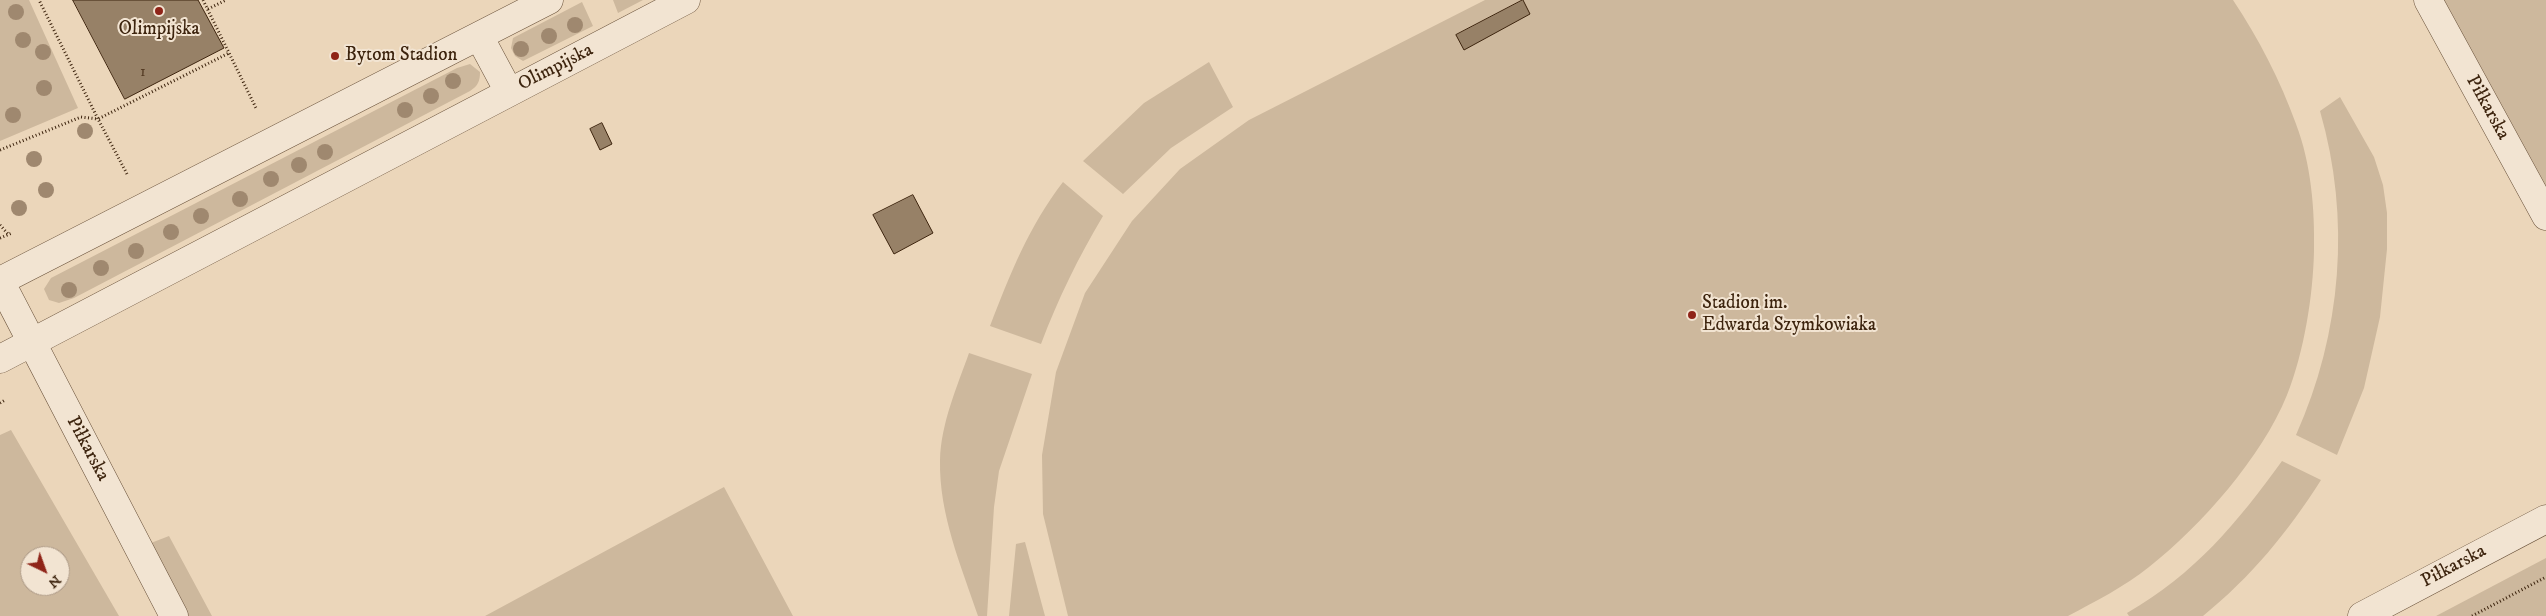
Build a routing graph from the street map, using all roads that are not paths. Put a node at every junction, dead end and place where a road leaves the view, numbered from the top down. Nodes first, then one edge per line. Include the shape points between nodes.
1 (547, 0) edge
2 (686, 0) edge
3 (2428, 0) edge
4 (479, 36) junction
5 (510, 92) junction
6 (2546, 216) edge
7 (0, 281) edge
8 (31, 342) junction
9 (0, 359) edge
10 (2546, 519) edge
11 (174, 616) edge
12 (2362, 616) edge

1 - 4 street
2 - 5 street, Olimpijska
3 - 6 street, Piłkarska
4 - 5 street
4 - 7 street
5 - 8 street, Olimpijska
7 - 8 street, Piłkarska
8 - 9 street, Olimpijska
8 - 11 street, Piłkarska
10 - 12 street, Piłkarska

